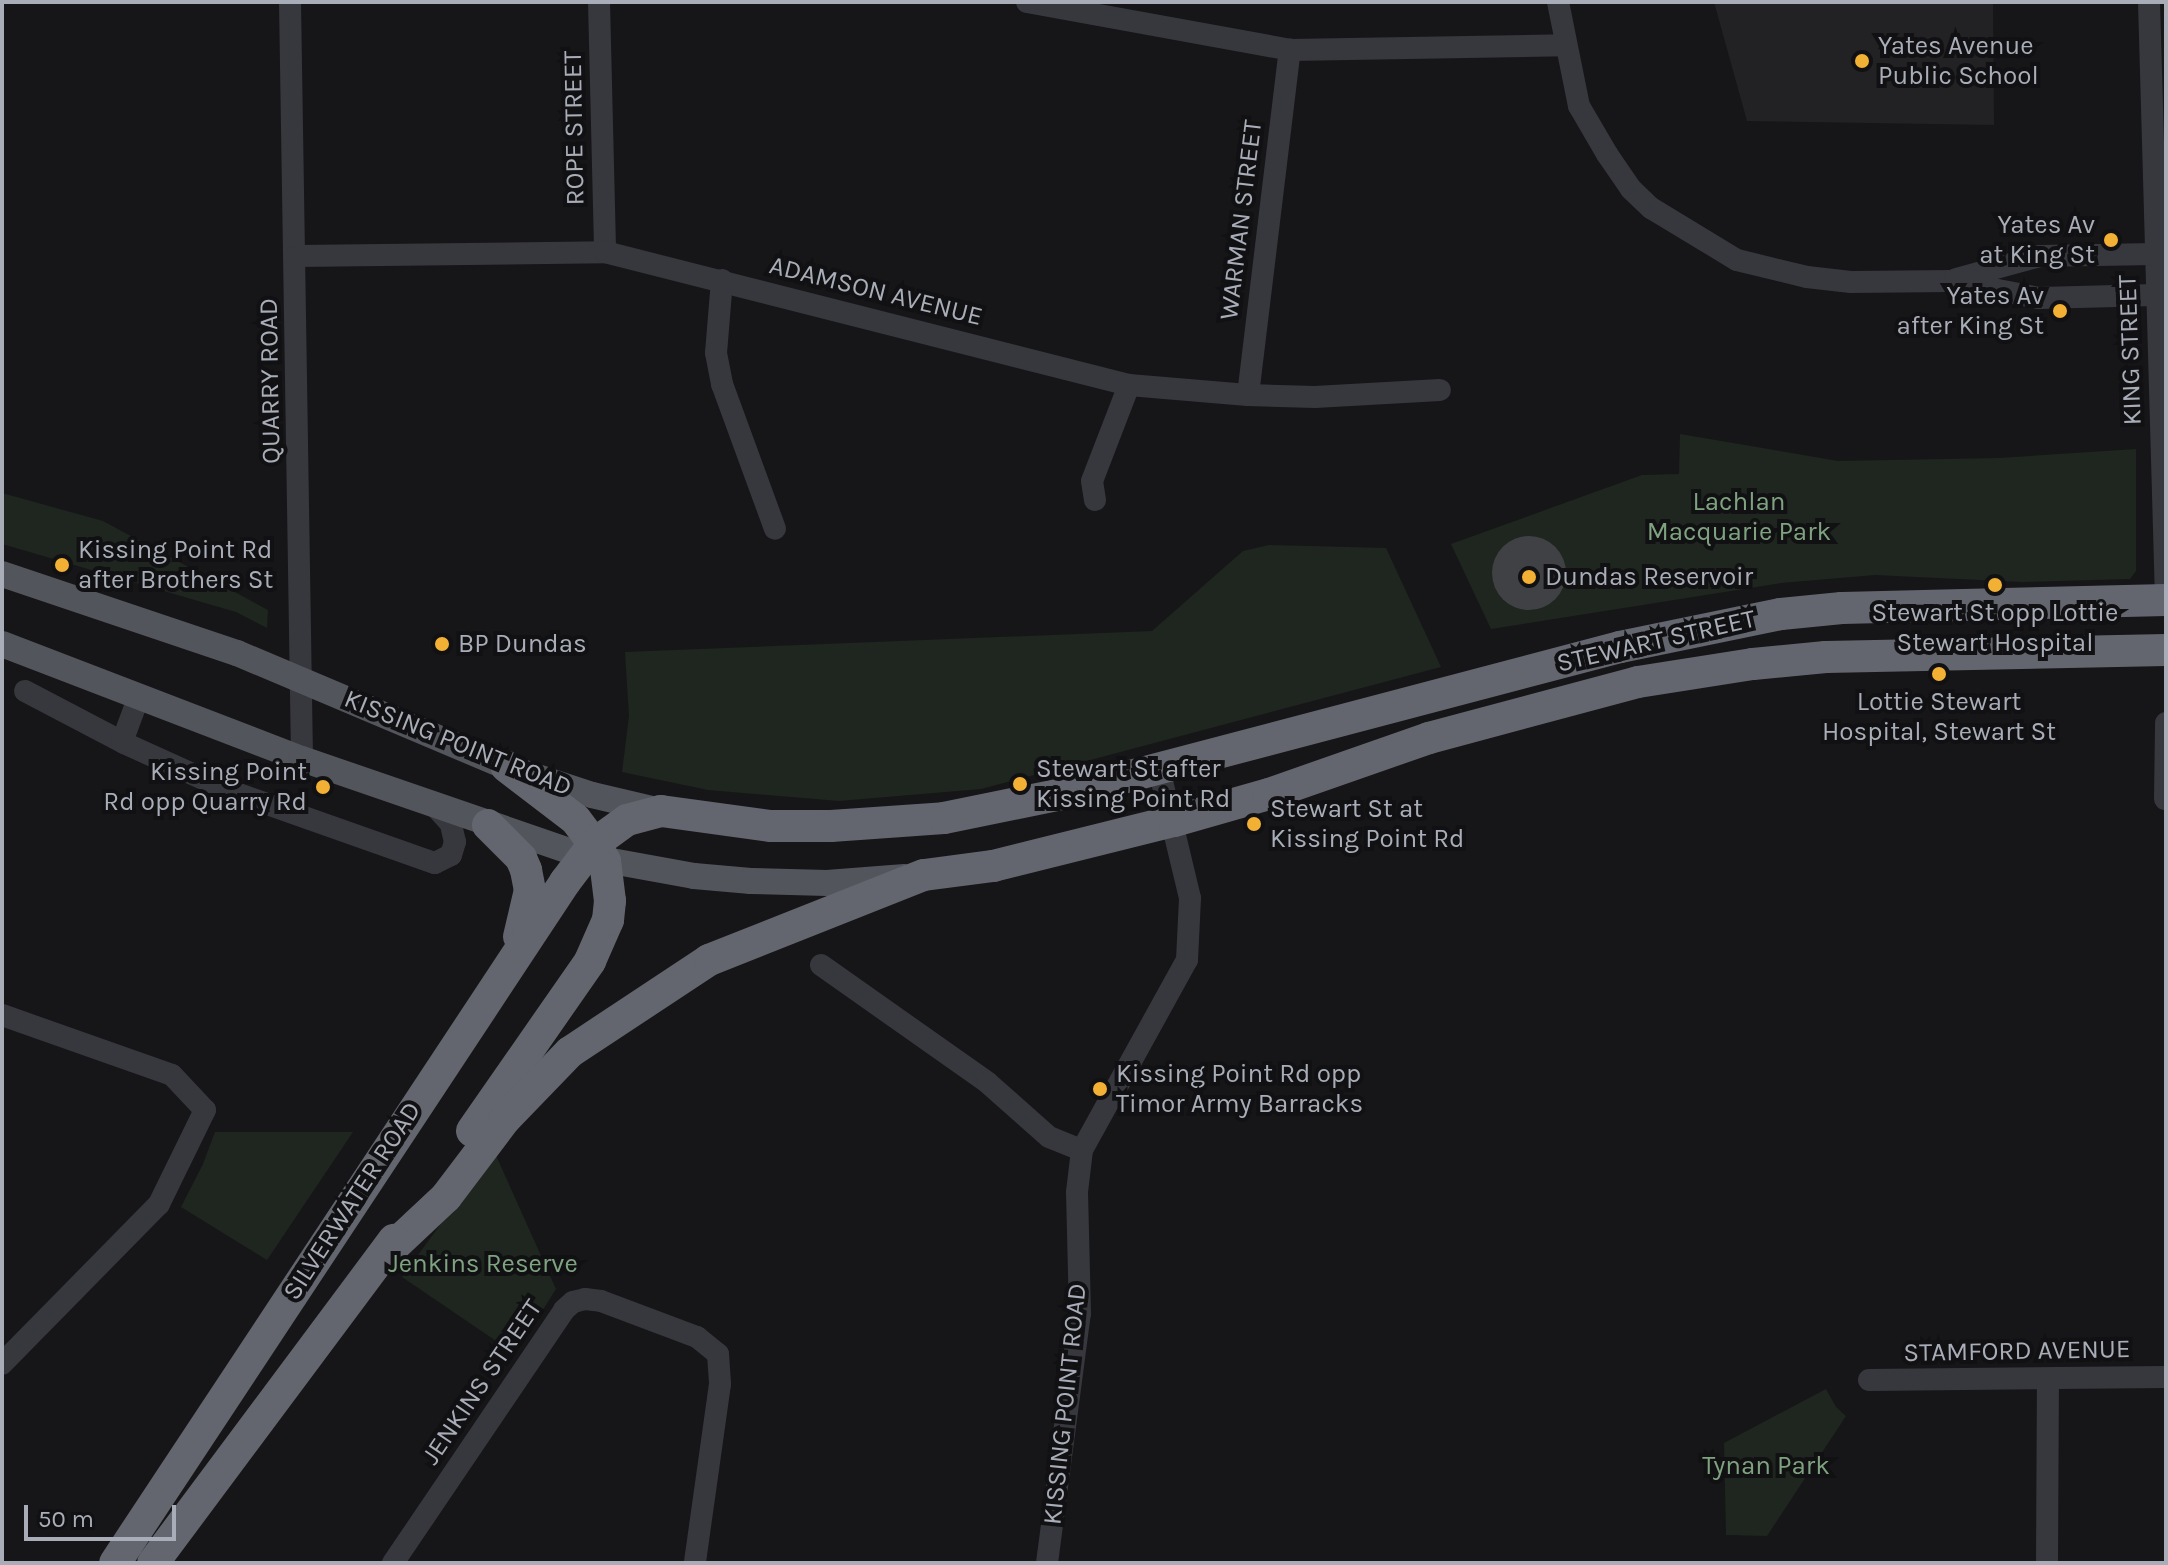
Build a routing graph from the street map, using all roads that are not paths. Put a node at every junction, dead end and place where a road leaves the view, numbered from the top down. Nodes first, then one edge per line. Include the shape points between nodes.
1 (290, 2) edge
2 (599, 2) edge
3 (1027, 2) edge
4 (1558, 2) edge
5 (2149, 2) edge
6 (1564, 45) junction
7 (1290, 50) junction
8 (605, 252) junction
9 (2155, 254) junction
10 (297, 256) junction
11 (722, 280) junction
12 (1951, 281) junction
13 (2155, 295) junction
14 (1129, 385) junction
15 (1440, 390) dead end
16 (1248, 395) junction
17 (1095, 500) dead end
18 (775, 529) dead end
19 (2, 574) edge
20 (2166, 600) edge
21 (2, 644) edge
22 (2166, 650) edge
23 (303, 678) junction
24 (25, 691) dead end
25 (139, 696) junction
26 (2166, 723) edge
27 (122, 742) junction
28 (302, 759) junction
29 (507, 767) junction
30 (1159, 769) junction
31 (2165, 799) edge
32 (434, 805) junction
33 (661, 811) junction
34 (1174, 821) junction
35 (488, 825) junction
36 (594, 853) junction
37 (924, 875) junction
38 (511, 963) junction
39 (821, 965) dead end
40 (2, 1015) edge
41 (1082, 1150) junction
42 (381, 1258) junction
43 (2, 1364) edge
44 (2166, 1377) edge
45 (1869, 1380) dead end
46 (2048, 1380) junction
47 (115, 1563) edge
48 (153, 1563) edge
49 (393, 1563) edge
50 (695, 1563) edge
51 (1047, 1563) edge
52 (2047, 1563) edge

1 - 10 street, QUARRY ROAD
2 - 8 street, ROPE STREET
3 - 7 street
4 - 6 street
5 - 9 street, KING STREET
6 - 7 street
6 - 12 street via 1585,121 1631,189 1676,226 1737,260 1807,277
7 - 16 street, WARMAN STREET
8 - 10 street, ADAMSON AVENUE
8 - 11 street, ADAMSON AVENUE
9 - 12 street via 2040,256
9 - 13 street, KING STREET
10 - 23 street, QUARRY ROAD
11 - 14 street, ADAMSON AVENUE
11 - 18 street via 716,353 722,384
12 - 13 street via 2039,298
13 - 20 street, KING STREET
14 - 16 street, ADAMSON AVENUE
14 - 17 street via 1092,481
15 - 16 street, ADAMSON AVENUE
19 - 23 main road, KISSING POINT ROAD
20 - 30 highway, STEWART STREET via 1781,614 1620,647
21 - 25 main road
22 - 34 highway, STEWART STREET via 1826,657 1702,670 1609,688 1429,738
23 - 28 street, QUARRY ROAD
23 - 29 main road, KISSING POINT ROAD
24 - 27 street
25 - 27 street
25 - 28 main road
26 - 31 street
27 - 32 street via 230,791 435,863 451,855 455,842 451,824
28 - 32 main road
29 - 33 main road, KISSING POINT ROAD
29 - 36 highway via 575,819
30 - 33 highway, KISSING POINT ROAD via 944,818 771,826
30 - 34 street, KISSING POINT ROAD
32 - 35 main road
33 - 36 highway, SILVERWATER ROAD via 627,820
34 - 37 highway via 993,866
34 - 41 street, KISSING POINT ROAD via 1190,898 1187,960
35 - 36 main road
35 - 38 highway via 521,858 530,890
36 - 37 main road via 694,876 789,883
36 - 38 highway, SILVERWATER ROAD
36 - 42 highway, SILVERWATER ROAD via 610,901 608,920 590,961
37 - 42 highway, SILVERWATER ROAD via 709,960 570,1052 505,1119 446,1197
38 - 47 highway, SILVERWATER ROAD
39 - 41 street via 988,1083 1049,1137
40 - 43 street via 172,1075 205,1110 159,1204
41 - 51 street, KISSING POINT ROAD via 1077,1192 1080,1314
42 - 48 highway, SILVERWATER ROAD
44 - 46 street, STAMFORD AVENUE
45 - 46 street, STAMFORD AVENUE
46 - 52 street
49 - 50 street, JENKINS STREET via 564,1310 585,1299 697,1337 718,1354 720,1384

